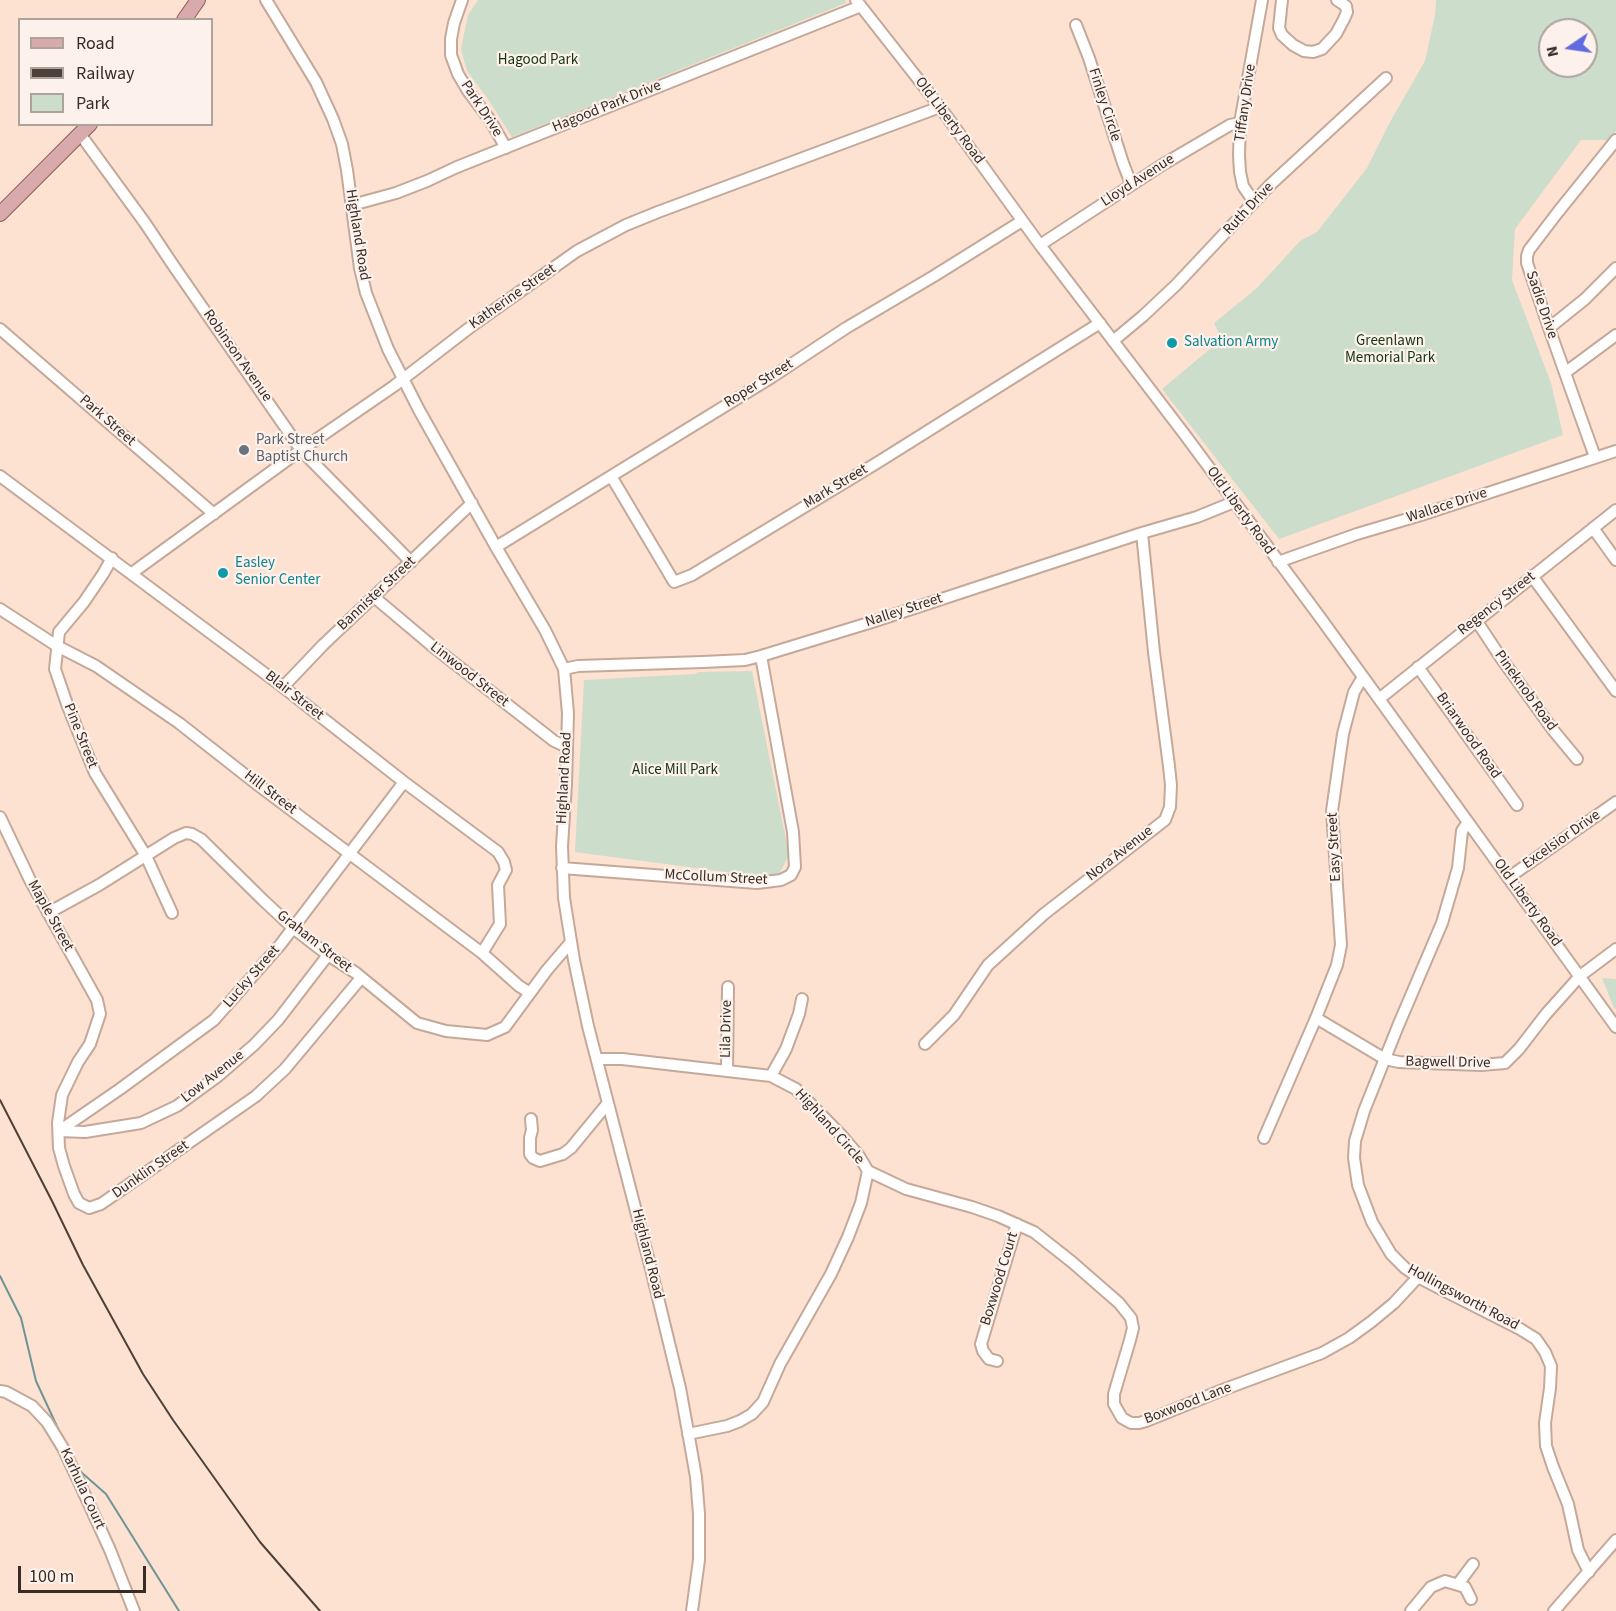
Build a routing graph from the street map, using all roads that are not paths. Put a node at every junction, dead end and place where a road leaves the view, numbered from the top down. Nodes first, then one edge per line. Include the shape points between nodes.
1 (198, 0) edge
2 (266, 0) edge
3 (462, 0) edge
4 (1262, 0) edge
5 (1282, 0) edge
6 (1337, 0) edge
7 (859, 3) edge
8 (185, 18) edge
9 (1076, 25) dead end
10 (1386, 78) dead end
11 (940, 107) junction
12 (1240, 123) junction
13 (85, 130) edge
14 (1616, 140) edge
15 (506, 148) junction
16 (1131, 184) junction
17 (1254, 202) junction
18 (352, 205) junction
19 (0, 214) edge
20 (1022, 221) junction
21 (1040, 245) junction
22 (1616, 268) edge
23 (1100, 324) junction
24 (1549, 328) junction
25 (0, 329) edge
26 (1616, 335) edge
27 (1113, 341) junction
28 (1566, 372) junction
29 (402, 379) junction
30 (301, 450) junction
31 (1616, 451) edge
32 (1595, 457) junction
33 (611, 476) junction
34 (1, 478) edge
35 (1234, 502) junction
36 (472, 503) junction
37 (1616, 510) edge
38 (214, 514) junction
39 (1593, 528) junction
40 (1142, 533) junction
41 (496, 547) junction
42 (112, 558) junction
43 (1616, 560) edge
44 (411, 562) junction
45 (1278, 562) junction
46 (132, 573) junction
47 (1532, 576) junction
48 (374, 597) junction
49 (0, 609) edge
50 (1476, 620) junction
51 (57, 646) junction
52 (761, 656) junction
53 (1418, 667) junction
54 (564, 669) junction
55 (1363, 677) junction
56 (283, 687) junction
57 (1616, 691) edge
58 (1379, 699) junction
59 (567, 747) junction
60 (1577, 759) dead end
61 (404, 782) junction
62 (1616, 802) edge
63 (1517, 805) dead end
64 (0, 817) edge
65 (1468, 822) junction
66 (349, 854) junction
67 (146, 856) junction
68 (562, 868) junction
69 (1508, 878) junction
70 (48, 913) junction
71 (172, 913) dead end
72 (293, 928) junction
73 (571, 942) junction
74 (1616, 949) edge
75 (482, 953) junction
76 (328, 955) junction
77 (1580, 976) junction
78 (361, 978) junction
79 (728, 987) dead end
80 (530, 993) junction
81 (802, 999) dead end
82 (100, 1014) joint
83 (1316, 1018) junction
84 (1616, 1028) edge
85 (926, 1044) dead end
86 (597, 1059) junction
87 (1385, 1059) junction
88 (727, 1071) junction
89 (771, 1076) junction
90 (608, 1104) junction
91 (531, 1119) dead end
92 (59, 1131) junction
93 (1264, 1138) dead end
94 (868, 1171) junction
95 (1017, 1224) junction
96 (1418, 1277) junction
97 (997, 1361) dead end
98 (0, 1391) edge
99 (688, 1434) junction
100 (1616, 1540) edge
101 (1473, 1564) dead end
102 (1588, 1572) junction
103 (1458, 1584) junction
104 (1471, 1599) dead end
105 (134, 1611) edge
106 (692, 1611) edge
107 (1411, 1611) edge
108 (1554, 1611) edge

1 - 8 main road
2 - 18 street, Highland Road via 316,82 333,119 342,144
3 - 15 street, Park Drive via 452,31 451,55 468,91
4 - 12 street, Tiffany Drive
5 - 6 street via 1282,35 1293,45 1313,52 1322,49 1344,20 1346,6
7 - 11 street, Old Liberty Road
7 - 15 street, Hagood Park Drive
9 - 16 street, Finley Circle
10 - 17 street, Ruth Drive
11 - 20 street, Old Liberty Road
11 - 29 street, Katherine Street via 626,225 577,251
12 - 16 street, Lloyd Avenue via 1199,142
12 - 17 street, Tiffany Drive via 1240,172 1243,186
13 - 19 main road
13 - 30 street, Robinson Avenue
14 - 24 street, Sadie Drive via 1528,250 1527,263
15 - 18 street, Hagood Park Drive via 396,193
16 - 21 street, Lloyd Avenue
17 - 27 street, Ruth Drive via 1176,285
18 - 29 street, Highland Road via 366,293
20 - 21 street, Old Liberty Road
20 - 33 street, Roper Street
21 - 23 street, Old Liberty Road
22 - 24 street
23 - 27 street, Old Liberty Road
23 - 33 street, Mark Street via 890,455 674,582
24 - 28 street, Sadie Drive
25 - 38 street, Park Street
26 - 28 street
27 - 35 street, Old Liberty Road
28 - 32 street, Sadie Drive
29 - 30 street, Katherine Street
29 - 36 street, Highland Road
30 - 38 street, Katherine Street
30 - 44 street, Robinson Avenue
31 - 32 street, Wallace Drive
32 - 45 street, Wallace Drive
33 - 41 street, Roper Street
34 - 42 street, Blair Street
35 - 40 street, Nalley Street
35 - 45 street, Old Liberty Road
36 - 41 street, Highland Road
36 - 44 street, Bannister Street
37 - 39 street, Regency Street
38 - 46 street, Katherine Street
39 - 43 street
39 - 47 street, Regency Street
40 - 52 street, Nalley Street
40 - 85 street, Nora Avenue via 1171,785 1165,820 1044,914 988,965 954,1015
41 - 54 street, Highland Road
42 - 46 street, Blair Street
42 - 51 street, Pine Street via 59,632
44 - 48 street, Bannister Street
45 - 55 street, Old Liberty Road
46 - 56 street, Blair Street
47 - 50 street, Regency Street
47 - 57 street
48 - 56 street, Bannister Street
48 - 59 street, Linwood Street via 554,741
49 - 51 street, Hill Street
50 - 53 street, Regency Street
50 - 60 street, Pineknob Road
51 - 66 street, Hill Street via 96,666 180,723
51 - 67 street, Pine Street via 56,669 95,773
52 - 54 street, Nalley Street
52 - 68 street, McCollum Street via 793,832 795,867 791,875 757,883
53 - 58 street, Regency Street
53 - 63 street, Briarwood Road
54 - 59 street, Highland Road
55 - 58 street, Old Liberty Road
55 - 83 street, Easy Street via 1354,692 1343,734 1332,811 1341,945
56 - 61 street, Blair Street
58 - 65 street, Old Liberty Road
59 - 68 street, Highland Road
61 - 66 street, Lucky Street
61 - 75 street, Blair Street via 498,852 504,862 506,870 498,885 500,924
62 - 69 street, Excelsior Drive
64 - 70 street, Maple Street
65 - 69 street, Old Liberty Road
65 - 87 street, Hollingsworth Road via 1462,831 1458,868 1442,923
66 - 72 street, Lucky Street
66 - 75 street, Hill Street
67 - 70 street, Graham Street
67 - 71 street, Pine Street
67 - 72 street, Graham Street via 174,838 192,834
68 - 73 street, Highland Road
69 - 77 street, Old Liberty Road
70 - 82 street, Maple Street
72 - 76 street, Graham Street
72 - 92 street, Lucky Street via 213,1020
73 - 80 street, Graham Street
73 - 86 street, Highland Road
74 - 77 street
75 - 80 street, Hill Street
76 - 78 street, Graham Street
76 - 92 street, Low Avenue via 254,1045 177,1106 141,1123 85,1132
77 - 84 street, Old Liberty Road
77 - 87 street, Bagwell Drive via 1505,1063
78 - 80 street, Graham Street via 417,1023 487,1035 505,1027
78 - 92 street, Dunklin Street via 285,1069 256,1096 101,1204 89,1208 79,1203 59,1148
79 - 88 street, Lila Drive
81 - 89 street via 786,1049
82 - 92 street, Dunklin Street via 90,1044 62,1095
83 - 87 street
83 - 93 street, Easy Street
86 - 88 street, Highland Circle
86 - 90 street, Highland Road
87 - 96 street, Hollingsworth Road via 1355,1141 1358,1185 1372,1222 1391,1254
88 - 89 street, Highland Circle
89 - 94 street, Highland Circle via 796,1089 848,1143
90 - 91 street via 571,1148 540,1161 530,1154
90 - 99 street, Highland Road via 654,1280
94 - 95 street, Boxwood Lane via 906,1190 972,1207
94 - 99 street, Highland Circle via 861,1203 844,1246 763,1402 740,1421
95 - 96 street, Boxwood Lane via 1035,1232 1072,1262 1131,1318 1133,1328 1114,1404 1122,1418 1131,1423 1146,1421 1322,1353 1371,1322
95 - 97 street, Boxwood Court via 982,1336 983,1351 989,1359
96 - 102 street, Hollingsworth Road via 1521,1329 1536,1339 1545,1352 1551,1366 1546,1446
98 - 105 street, Karhula Court via 32,1406 63,1448
99 - 106 street, Highland Road via 699,1514 699,1560
100 - 102 street
101 - 103 street
102 - 108 street
103 - 104 street via 1465,1587
103 - 107 street via 1445,1581 1431,1587

